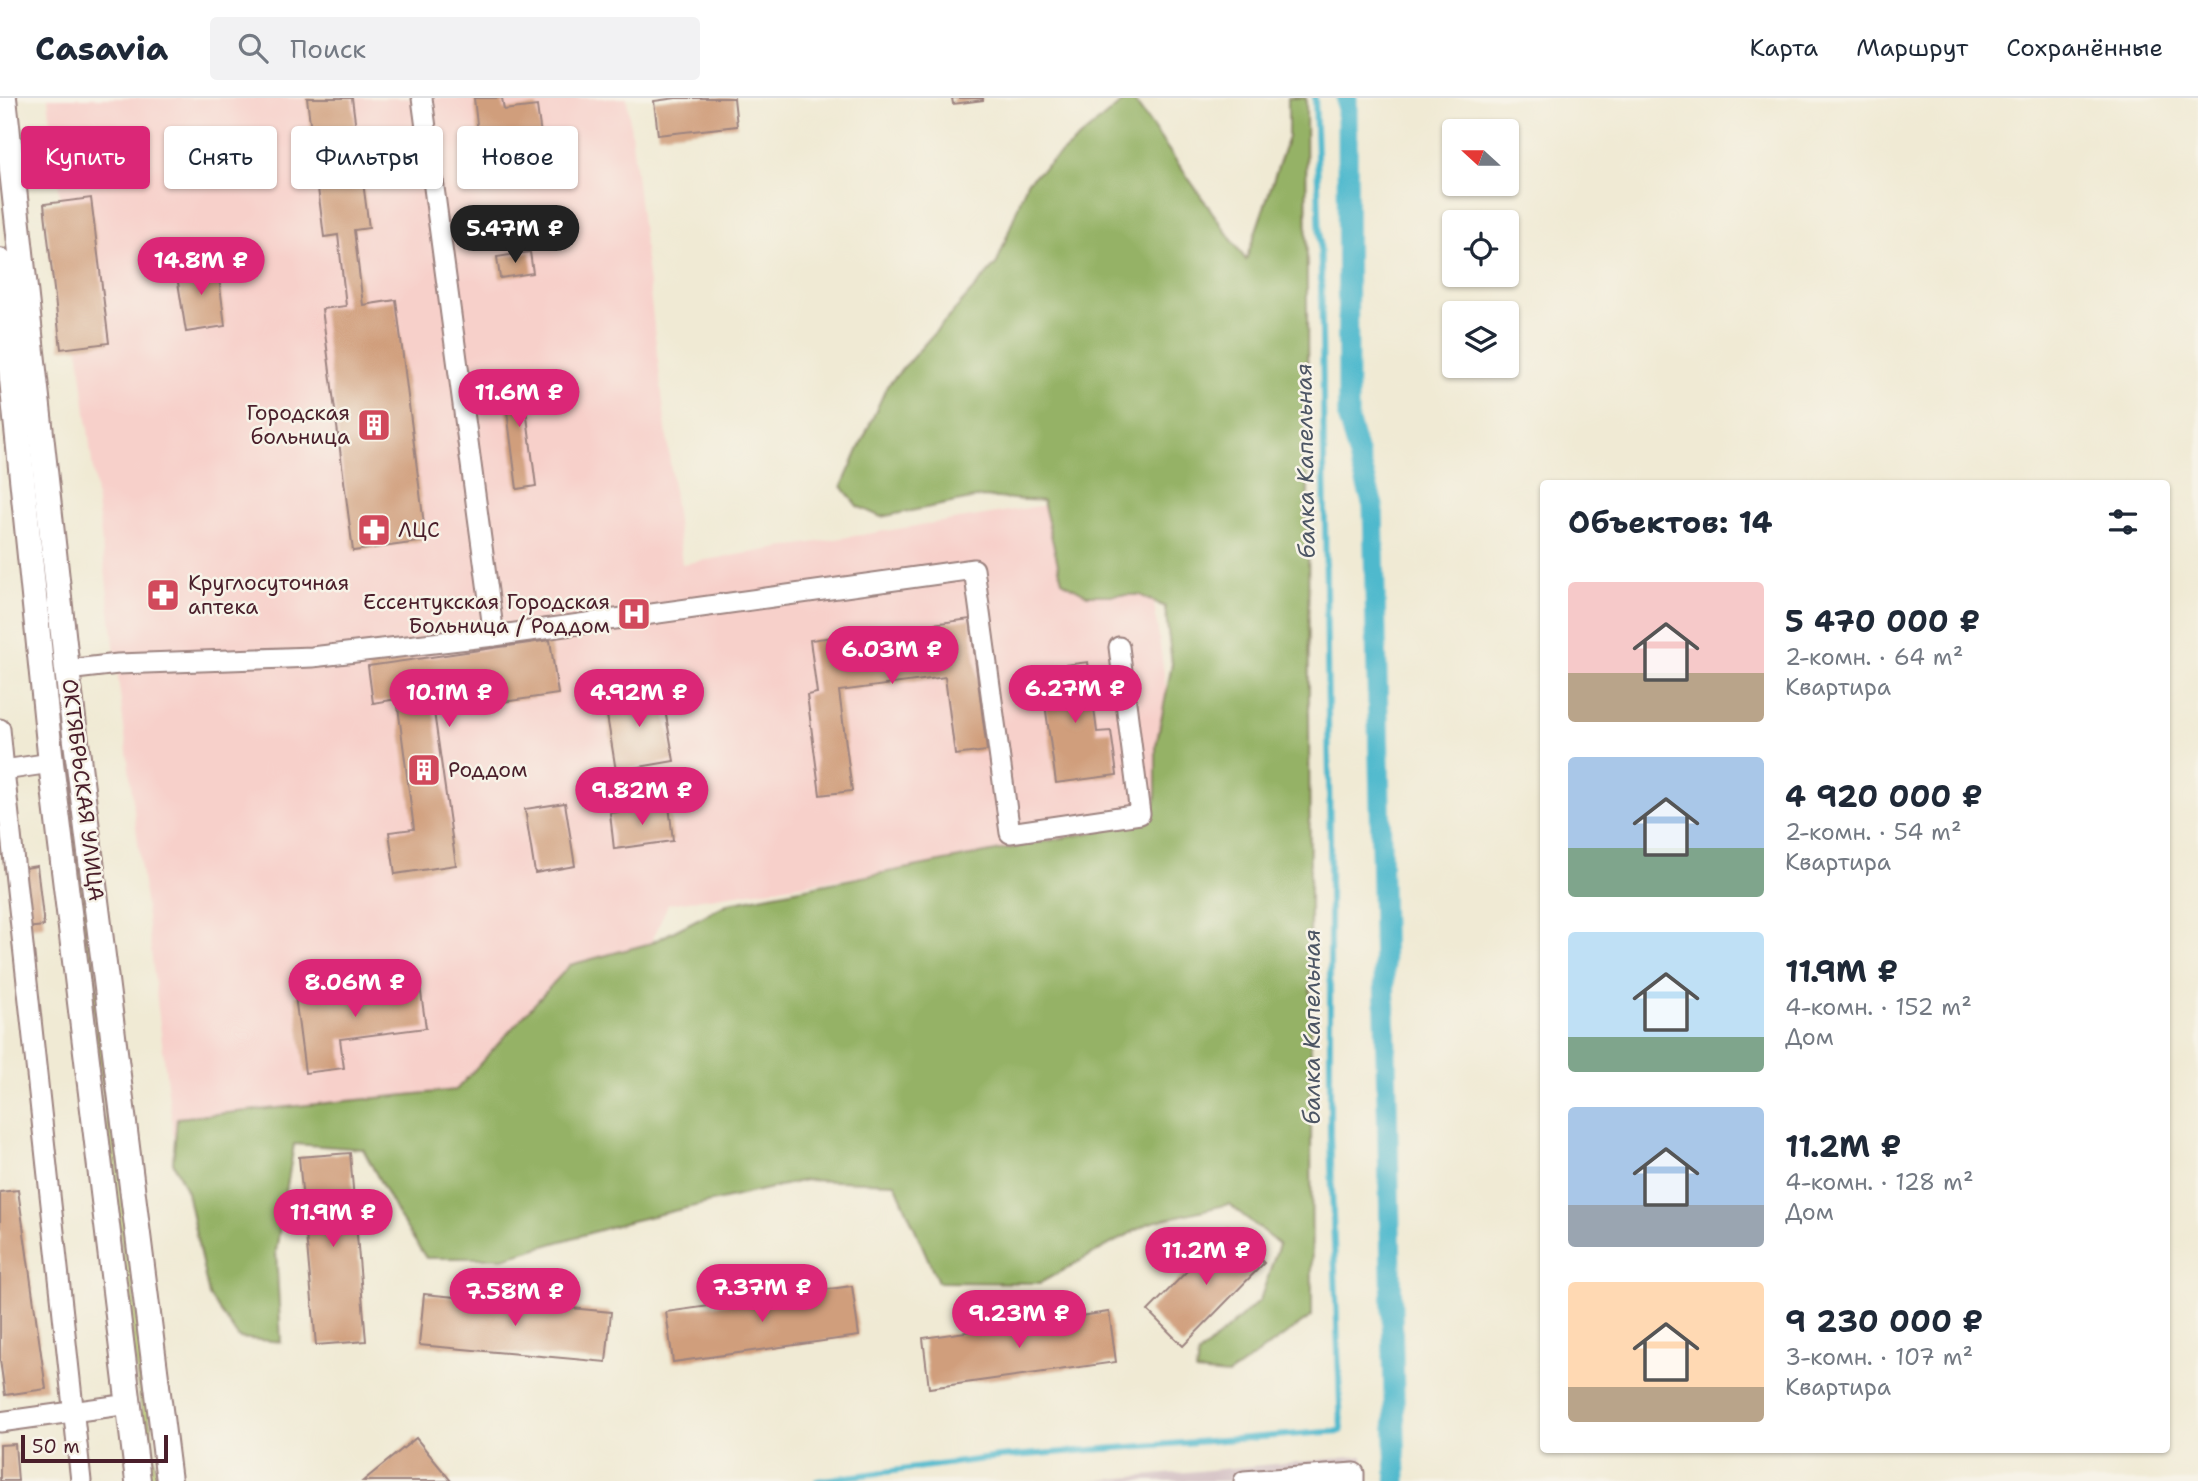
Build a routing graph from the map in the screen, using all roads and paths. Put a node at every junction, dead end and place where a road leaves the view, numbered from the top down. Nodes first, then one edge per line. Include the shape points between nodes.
1 (4, 98) edge
2 (422, 98) edge
3 (0, 261) edge
4 (1, 298) edge
5 (494, 636) junction
6 (1119, 647) dead end
7 (40, 661) junction
8 (67, 670) junction
9 (0, 729) edge
10 (51, 763) junction
11 (80, 767) junction
12 (2, 770) edge
13 (129, 1404) junction
14 (75, 1411) junction
15 (0, 1422) edge
16 (82, 1481) edge
17 (138, 1481) edge
18 (169, 1481) edge
19 (1244, 1481) edge
20 (1354, 1481) edge

1 - 8 main road, ОКТЯБРЬСКАЯ УЛИЦА
2 - 5 lane
3 - 4 main road, ОКТЯБРЬСКАЯ УЛИЦА
4 - 7 main road, ОКТЯБРЬСКАЯ УЛИЦА
5 - 6 lane via 974,569 1010,833 1140,814
5 - 8 lane via 312,657
7 - 8 main road via 54,671
7 - 10 main road, ОКТЯБРЬСКАЯ УЛИЦА
8 - 11 main road, ОКТЯБРЬСКАЯ УЛИЦА
9 - 12 lane
10 - 11 main road via 71,760
10 - 12 lane
10 - 13 main road, ОКТЯБРЬСКАЯ УЛИЦА
11 - 18 main road, ОКТЯБРЬСКАЯ УЛИЦА
12 - 14 lane
13 - 14 lane
13 - 17 main road, ОКТЯБРЬСКАЯ УЛИЦА
14 - 15 lane
14 - 16 lane
19 - 20 lane via 1354,1473

